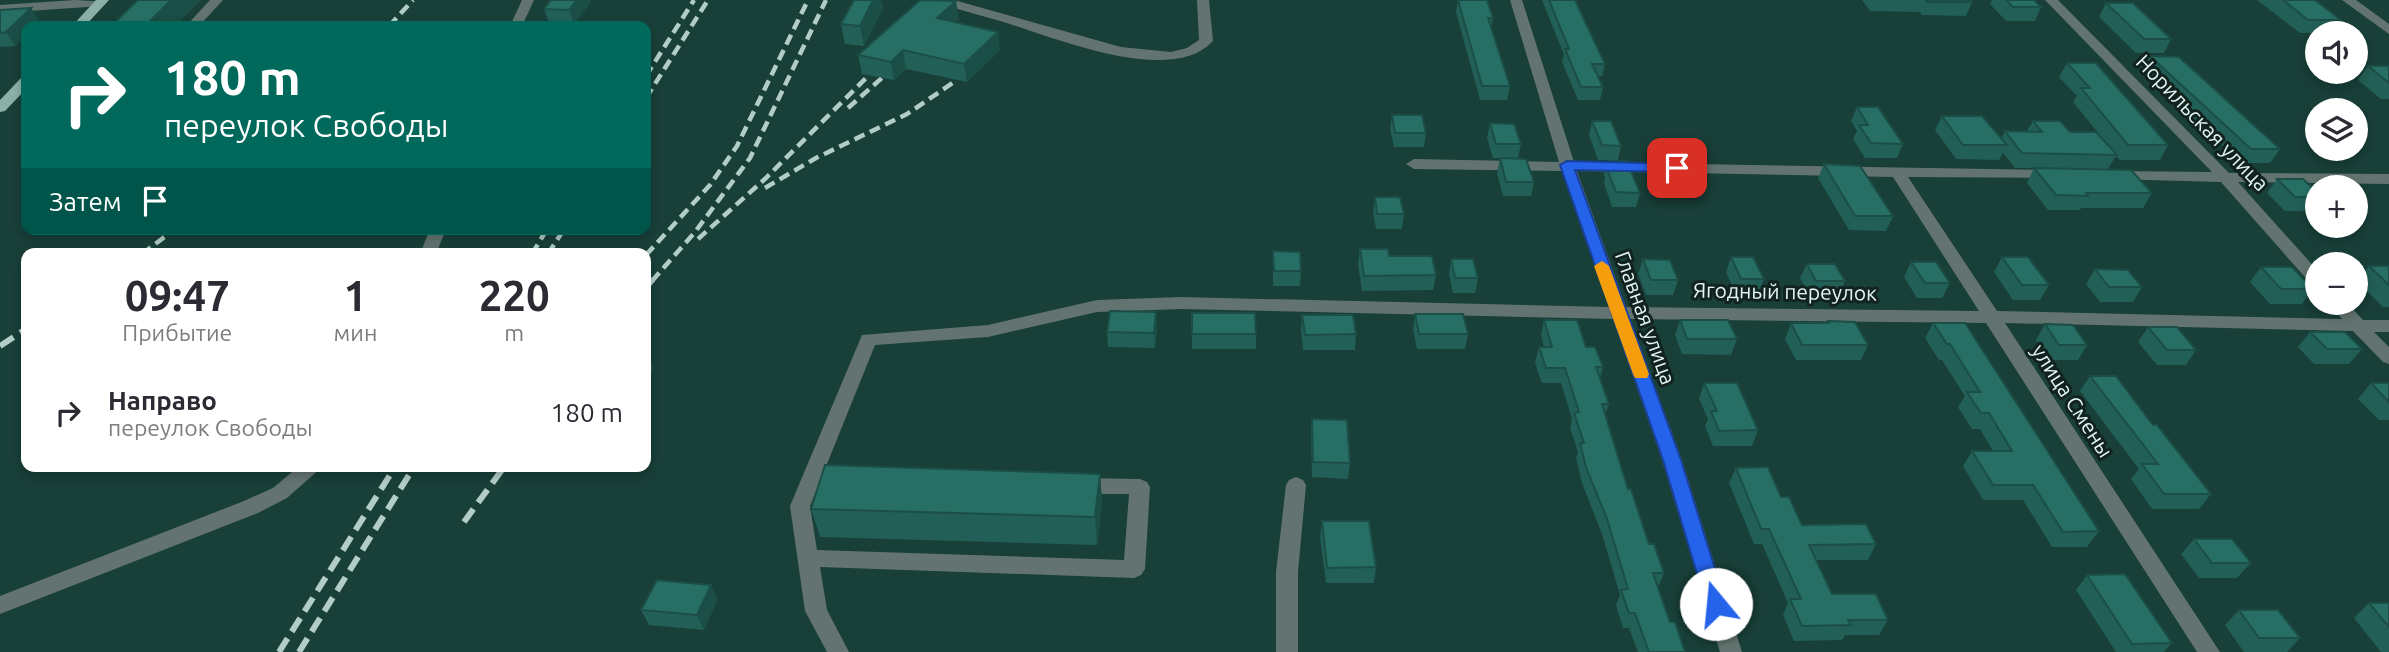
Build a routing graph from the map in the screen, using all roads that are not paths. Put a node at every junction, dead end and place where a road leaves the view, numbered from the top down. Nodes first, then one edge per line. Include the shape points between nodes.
1 (217, 0) edge
2 (528, 0) edge
3 (1203, 0) edge
4 (1516, 0) edge
5 (2051, 0) edge
6 (2348, 0) edge
7 (102, 1) edge
8 (947, 2) edge
9 (0, 9) edge
10 (83, 21) edge
11 (197, 21) edge
12 (518, 21) edge
13 (2389, 30) edge
14 (21, 86) edge
15 (0, 108) edge
16 (1414, 164) dead end
17 (1567, 165) junction
18 (1898, 173) junction
19 (2069, 175) edge
20 (2096, 175) edge
21 (2227, 178) junction
22 (2389, 179) edge
23 (2305, 266) edge
24 (1619, 313) junction
25 (2348, 315) edge
26 (1989, 317) junction
27 (2357, 325) junction
28 (2389, 326) edge
29 (2389, 358) edge
30 (306, 472) edge
31 (811, 480) junction
32 (838, 480) edge
33 (1058, 485) edge
34 (1296, 485) dead end
35 (808, 558) junction
36 (0, 605) edge
37 (838, 652) edge
38 (1287, 652) edge
39 (1731, 652) edge
40 (2209, 652) edge

1 - 11 street
2 - 12 street
3 - 8 street via 1206,41 1171,56 1101,49
4 - 17 street, Главная улица
5 - 21 street, Норильская улица
6 - 13 street
7 - 9 street
7 - 10 main road
14 - 15 main road
16 - 17 street
17 - 18 street
17 - 24 street, Главная улица
18 - 19 street
18 - 26 street, улица Смены
20 - 21 street
21 - 22 street
21 - 23 street, Норильская улица
24 - 26 street, Ягодный переулок
24 - 31 street, Ягодный переулок via 1181,303 1097,306 988,331 868,339
24 - 39 street, Главная улица via 1672,460
25 - 27 street
26 - 27 street, Ягодный переулок
26 - 40 street, улица Смены
27 - 28 street, Ягодный переулок
27 - 29 street
30 - 36 street via 251,508
31 - 32 street
31 - 35 street via 800,506
33 - 35 street via 1140,488 1134,569
34 - 38 street via 1287,572
35 - 37 street via 816,611

